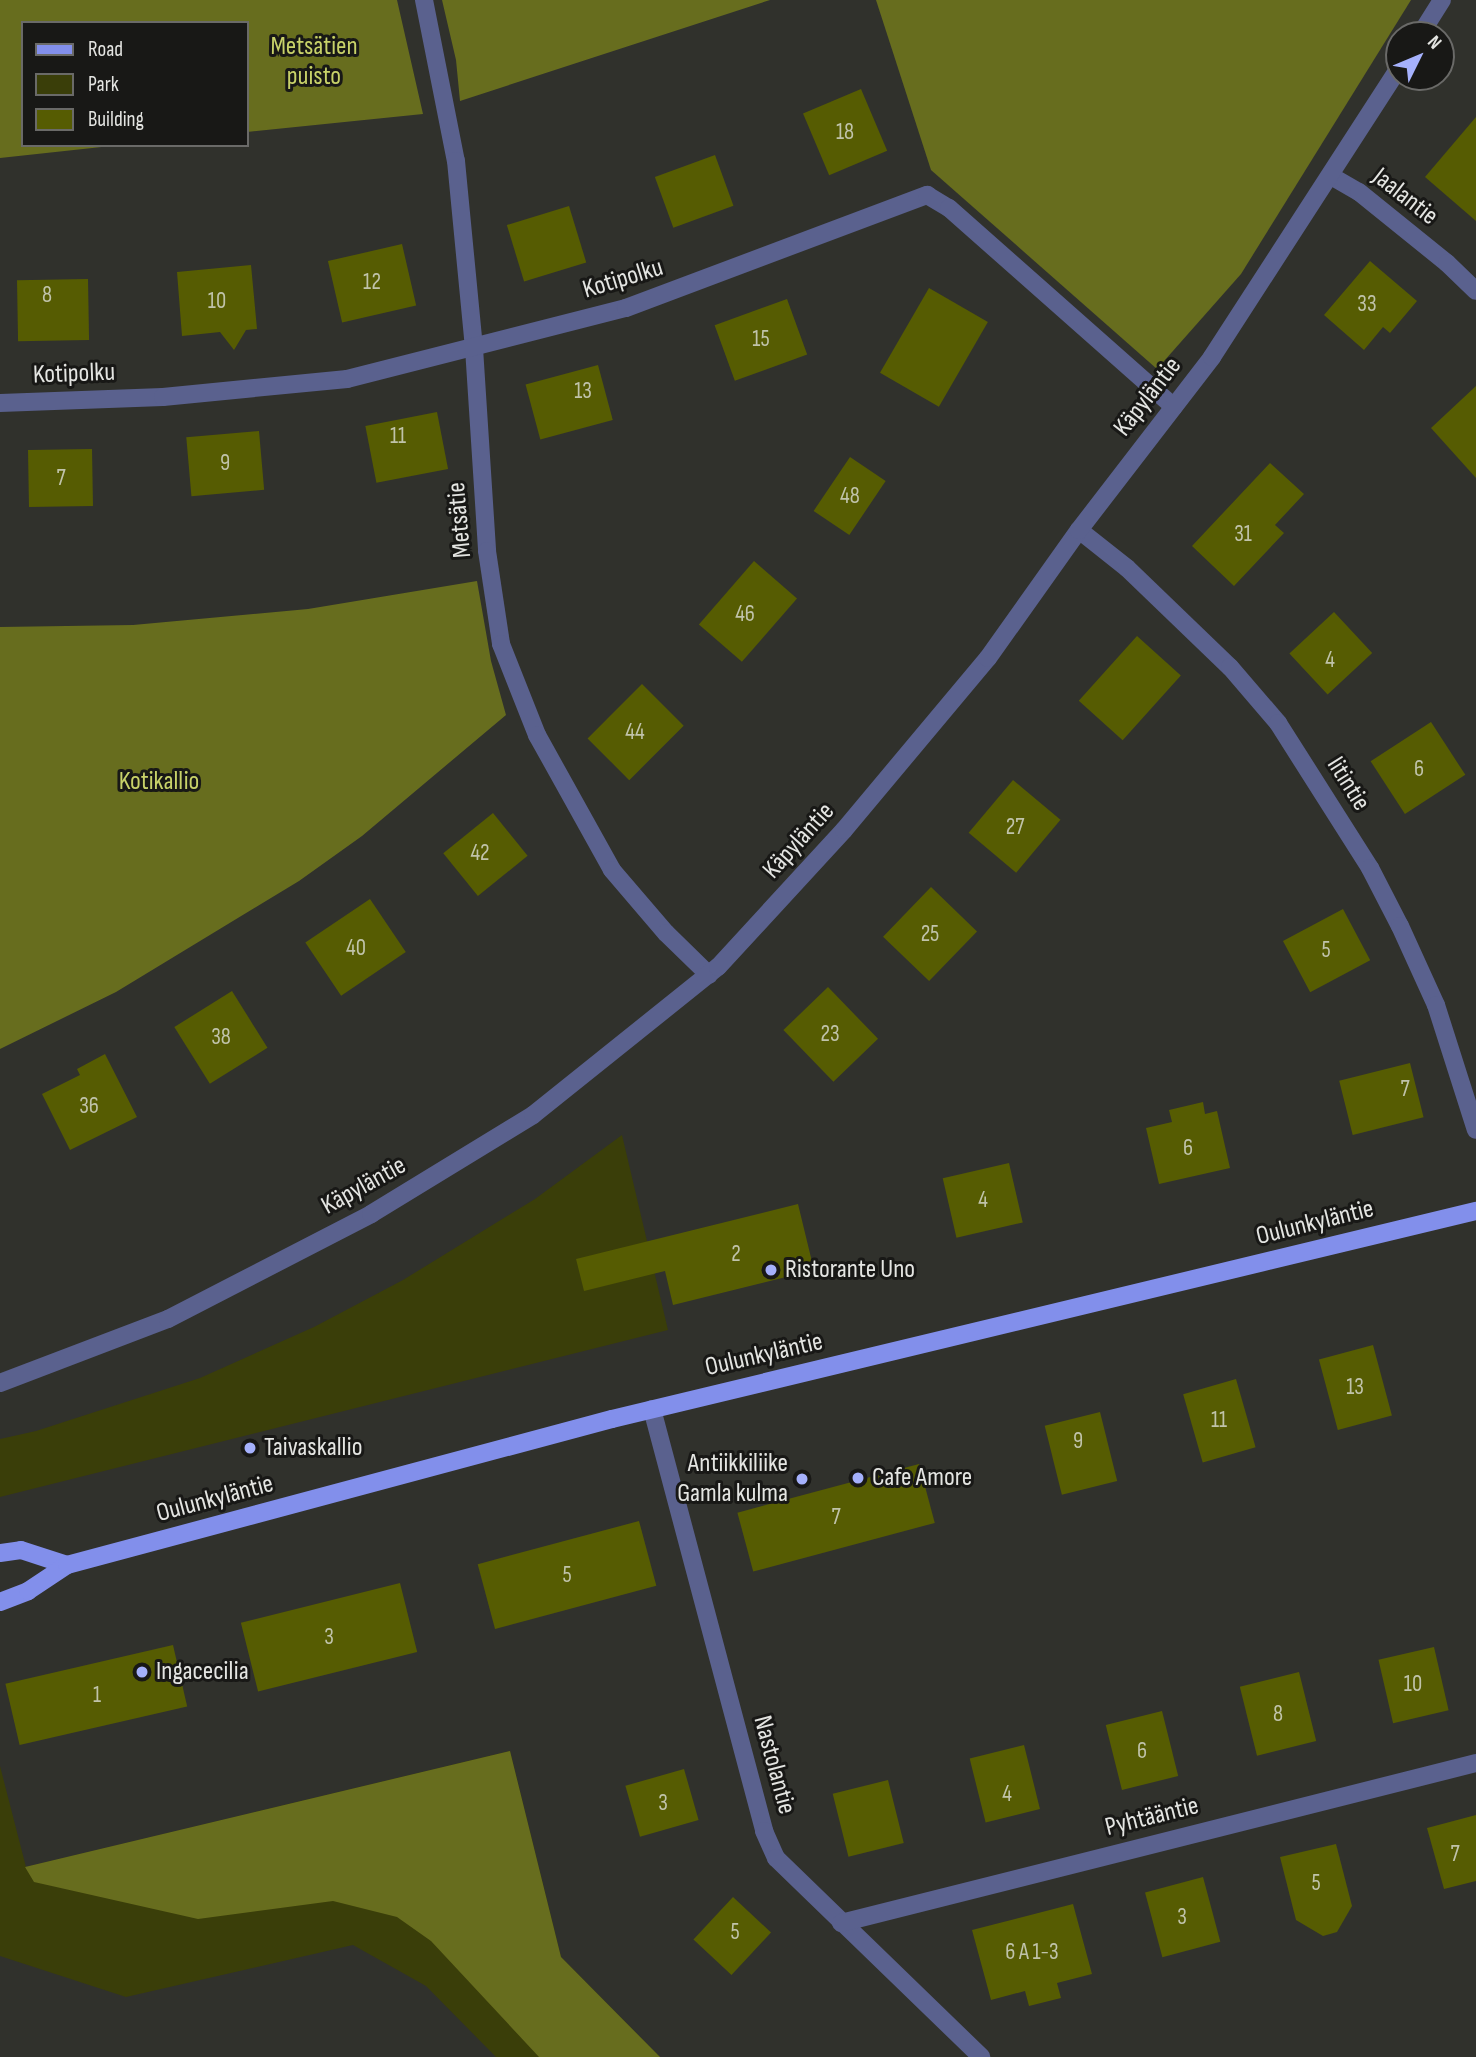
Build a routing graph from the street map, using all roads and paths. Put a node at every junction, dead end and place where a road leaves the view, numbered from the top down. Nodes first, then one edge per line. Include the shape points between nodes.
1 (424, 0) edge
2 (1441, 0) edge
3 (1428, 21) edge
4 (1385, 90) edge
5 (1331, 176) junction
6 (1476, 291) edge
7 (474, 348) junction
8 (0, 403) edge
9 (1174, 407) junction
10 (1079, 530) junction
11 (709, 975) junction
12 (1476, 1130) edge
13 (1476, 1211) edge
14 (0, 1383) edge
15 (652, 1409) junction
16 (0, 1553) edge
17 (67, 1564) junction
18 (0, 1602) edge
19 (1476, 1763) edge
20 (841, 1923) junction
21 (981, 2057) edge

1 - 7 street, Metsätie via 456,161
2 - 3 street
4 - 5 street, Käpyläntie
5 - 6 street, Jaalantie via 1359,192
5 - 9 street, Käpyläntie
7 - 8 street, Kotipolku via 347,379 163,397
7 - 9 street, Kotipolku via 626,308 927,195 949,208
7 - 11 street, Metsätie via 487,551 501,644 537,735 612,870
9 - 10 street, Käpyläntie
10 - 11 street, Käpyläntie via 944,714
10 - 12 street, Iitintie via 1127,568 1230,667 1279,723 1370,868 1400,926 1436,1005
11 - 14 street, Käpyläntie via 533,1115 371,1214 168,1319
13 - 15 main road, Oulunkyläntie
15 - 17 main road, Oulunkyläntie
15 - 20 street, Nastolantie via 764,1831 776,1858
16 - 17 main road via 21,1550
17 - 18 main road, Oulunkyläntie via 28,1591
19 - 20 street, Pyhtääntie
20 - 21 street, Nastolantie

